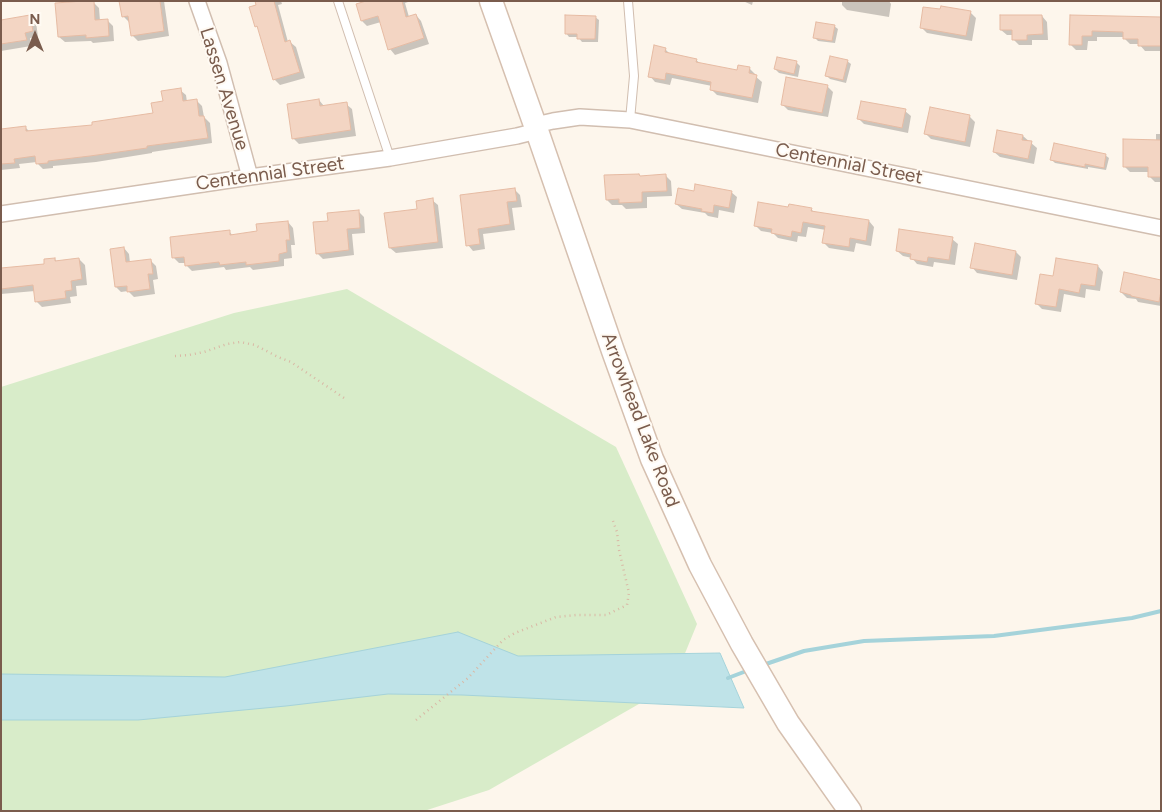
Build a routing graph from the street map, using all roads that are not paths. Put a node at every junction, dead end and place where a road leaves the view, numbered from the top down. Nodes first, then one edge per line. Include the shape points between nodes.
1 (197, 1) edge
2 (338, 1) edge
3 (491, 1) edge
4 (628, 1) edge
5 (630, 120) junction
6 (536, 128) junction
7 (390, 158) junction
8 (250, 177) junction
9 (1, 214) edge
10 (1161, 228) edge
11 (850, 811) edge

1 - 8 street, Lassen Avenue via 219,63
2 - 7 lane
3 - 6 main road, Arrowhead Lake Road
4 - 5 lane via 634,76
5 - 6 street, Centennial Street via 580,117 553,121
5 - 10 street, Centennial Street
6 - 7 street, Centennial Street via 518,136
6 - 11 main road, Arrowhead Lake Road via 652,459 700,565 788,723
7 - 8 street, Centennial Street
8 - 9 street, Centennial Street

